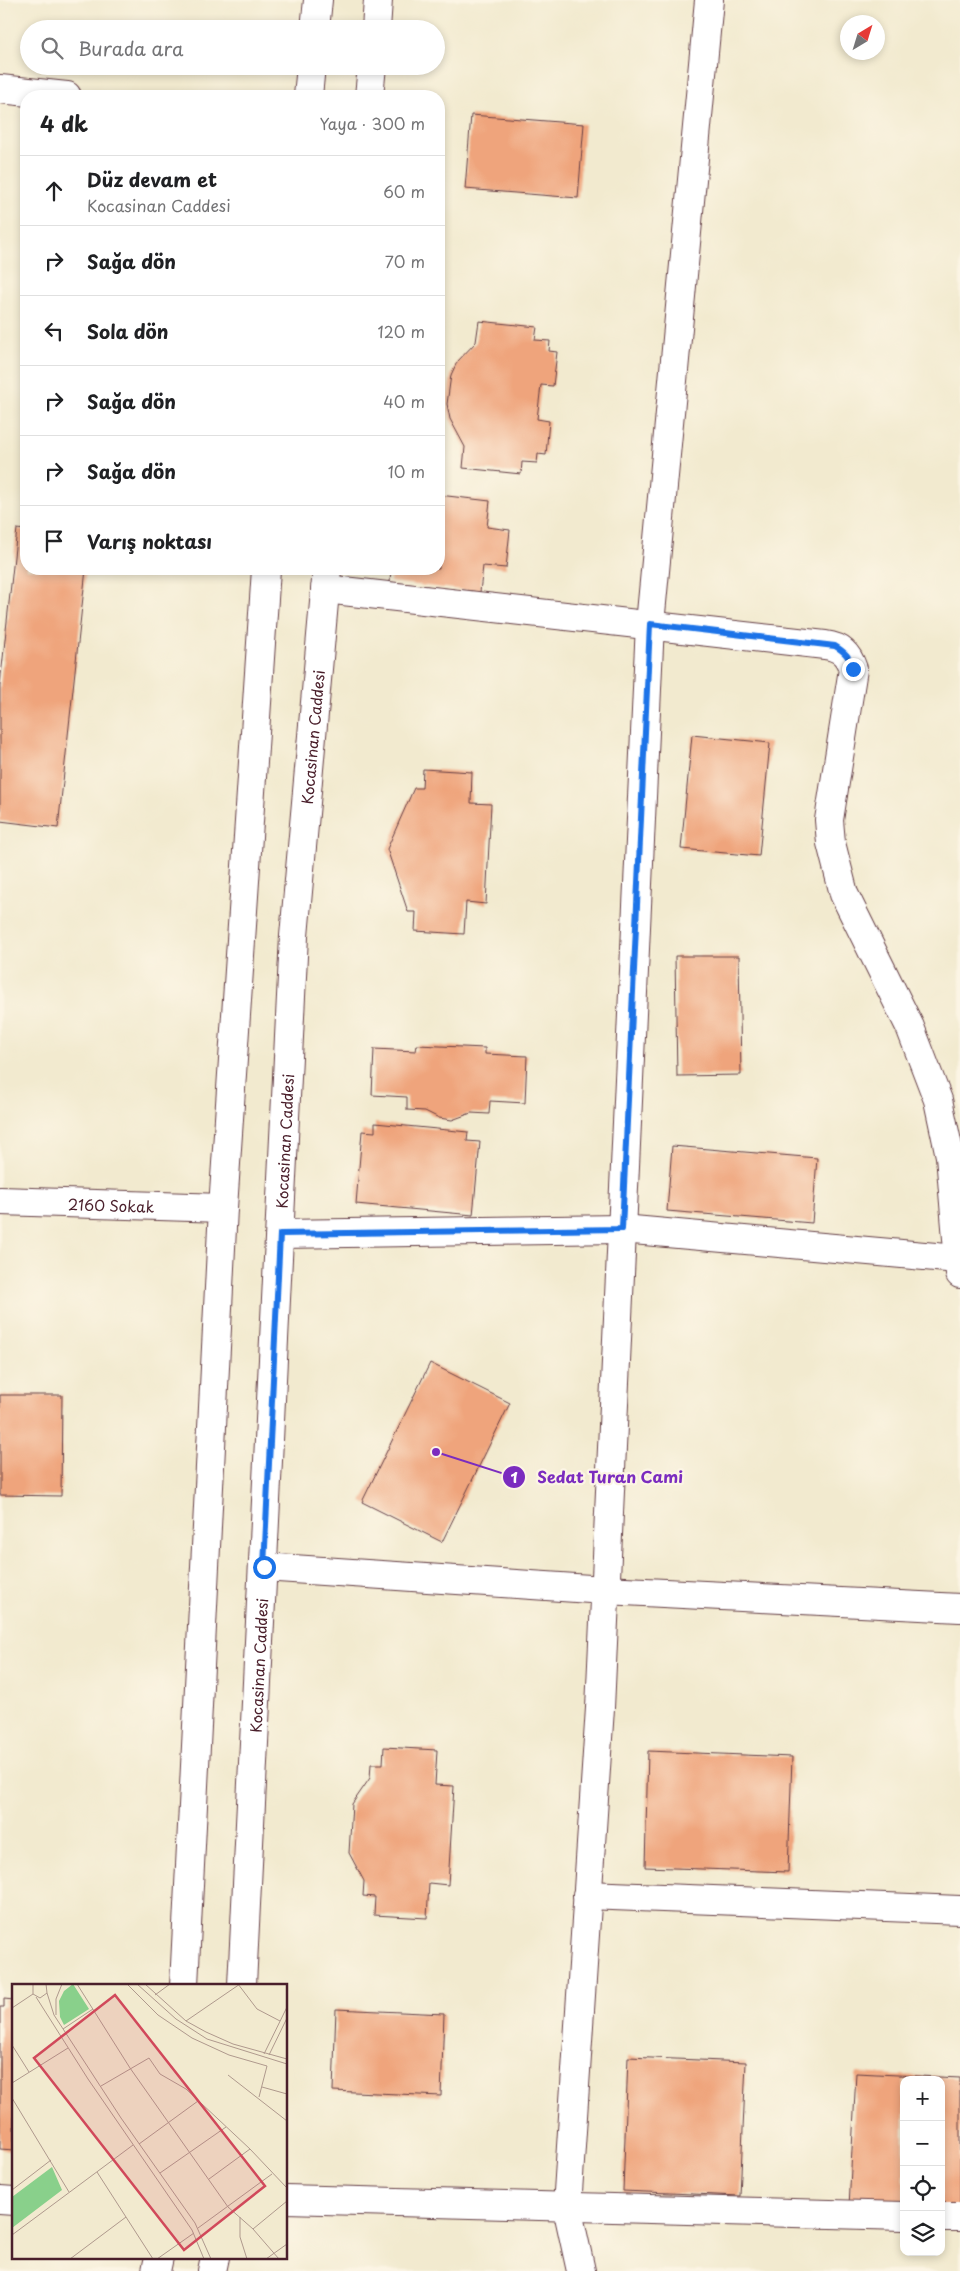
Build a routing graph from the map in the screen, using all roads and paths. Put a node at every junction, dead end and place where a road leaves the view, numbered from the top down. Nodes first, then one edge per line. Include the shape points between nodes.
1 (318, 0) edge
2 (378, 0) edge
3 (709, 0) edge
4 (316, 20) edge
5 (377, 20) edge
6 (310, 75) edge
7 (371, 75) edge
8 (0, 89) edge
9 (309, 90) edge
10 (370, 90) edge
11 (20, 91) edge
12 (266, 575) edge
13 (326, 579) edge
14 (650, 624) junction
15 (0, 1201) edge
16 (223, 1208) junction
17 (622, 1229) junction
18 (280, 1234) junction
19 (959, 1266) edge
20 (264, 1567) junction
21 (605, 1590) junction
22 (960, 1608) edge
23 (587, 1895) junction
24 (960, 1910) edge
25 (184, 1984) edge
26 (242, 1984) edge
27 (288, 2200) edge
28 (567, 2207) junction
29 (900, 2216) edge
30 (945, 2217) edge
31 (960, 2217) edge
32 (159, 2258) edge
33 (216, 2258) edge
34 (156, 2271) edge
35 (212, 2271) edge
36 (581, 2271) edge

1 - 4 street
2 - 5 street
3 - 14 street
6 - 9 street
7 - 10 street
8 - 11 street
12 - 16 street
13 - 14 street
13 - 18 street, Kocasinan Caddesi via 294,936
14 - 17 street
14 - 19 street via 835,646 850,659 852,678 829,820 831,843 844,894 910,1028 938,1100 950,1156
15 - 16 street, 2160 Sokak
16 - 25 street
17 - 18 street
17 - 19 street
17 - 21 street
18 - 20 street, Kocasinan Caddesi
20 - 21 street
20 - 26 street, Kocasinan Caddesi
21 - 22 street
21 - 23 street
23 - 24 street
23 - 28 street
27 - 28 street
28 - 29 street
28 - 36 street
30 - 31 street
32 - 34 street
33 - 35 street

